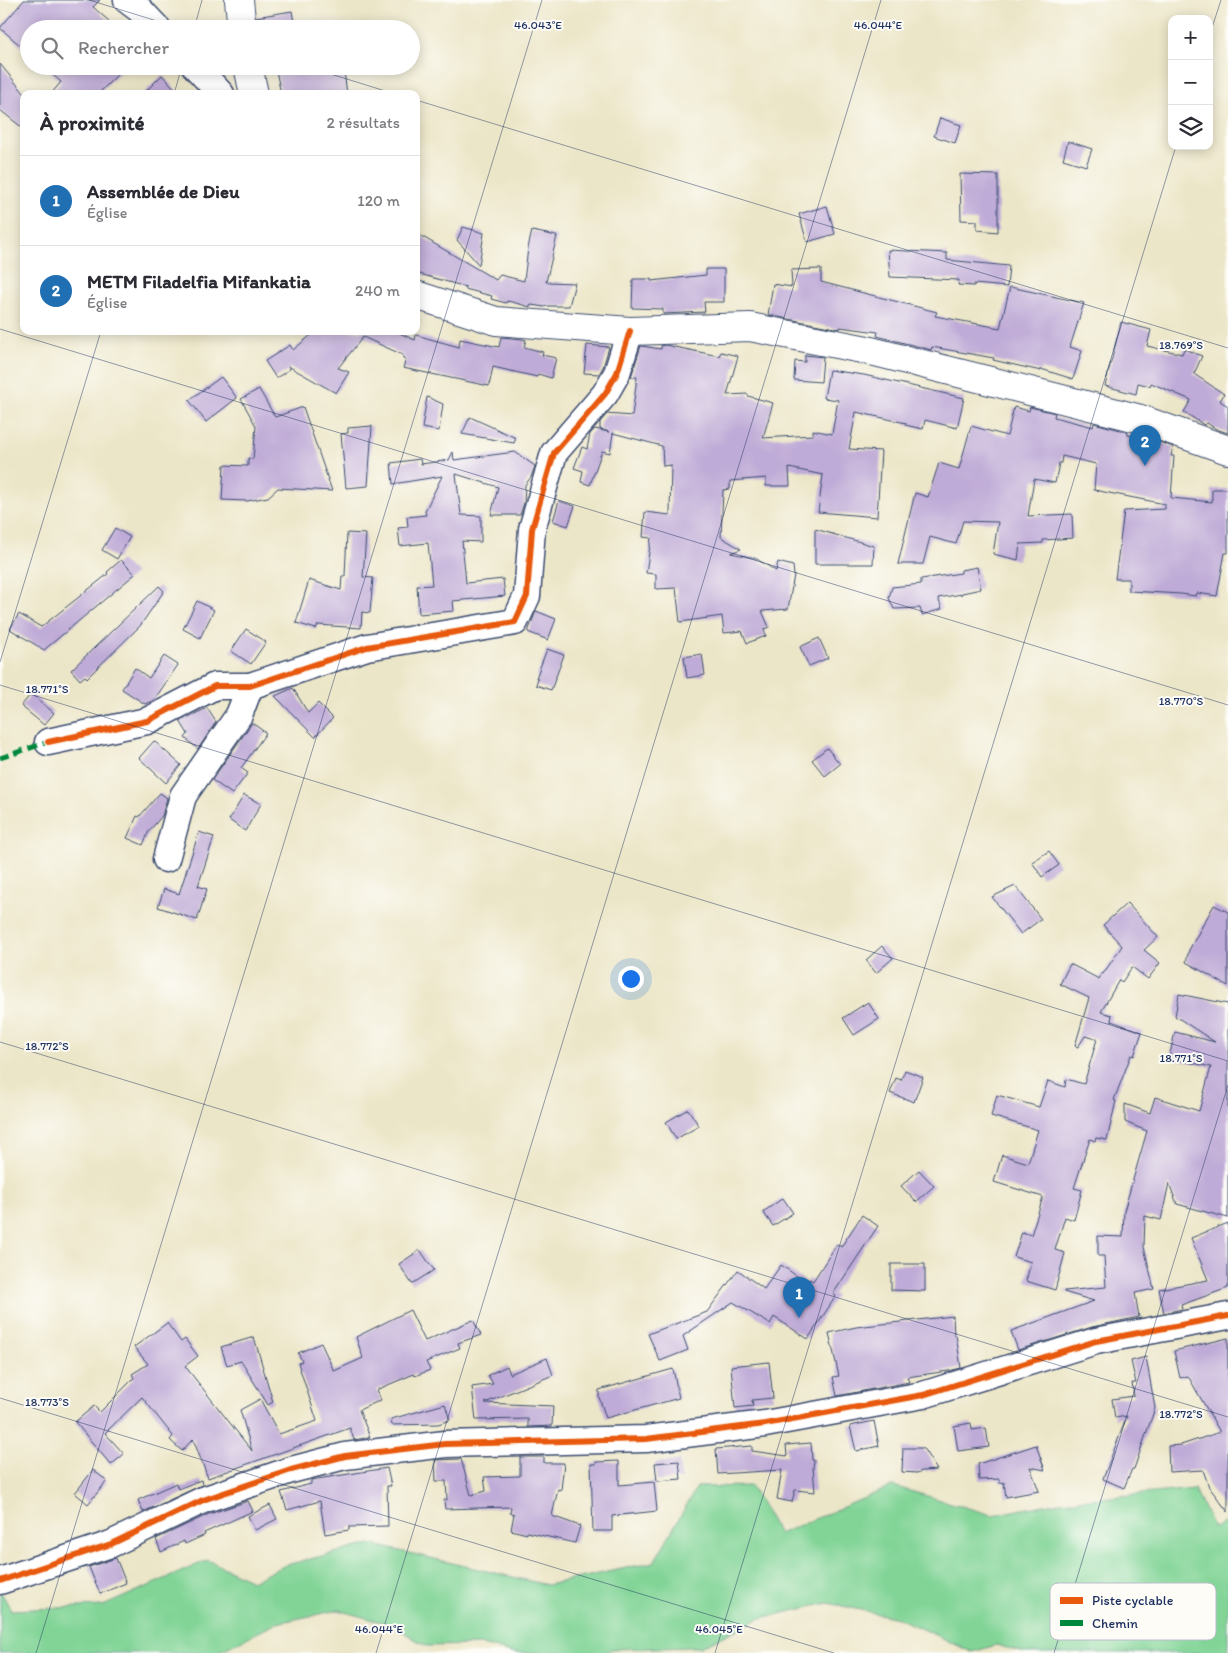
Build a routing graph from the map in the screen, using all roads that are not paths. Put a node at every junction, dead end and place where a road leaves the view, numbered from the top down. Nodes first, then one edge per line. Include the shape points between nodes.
1 (127, 0) edge
2 (239, 0) edge
3 (149, 20) edge
4 (241, 20) edge
5 (203, 75) edge
6 (250, 75) edge
7 (217, 90) edge
8 (253, 90) edge
9 (420, 296) edge
10 (630, 330) junction
11 (1228, 450) edge
12 (250, 686) junction
13 (48, 742) dead end
14 (166, 859) dead end
15 (1228, 1316) edge
16 (0, 1581) edge

1 - 3 street
2 - 4 main road
5 - 7 street
6 - 8 main road
9 - 10 main road via 496,321
10 - 11 main road via 750,327 868,350 1137,418
10 - 12 street via 618,373 605,394 554,453 532,529 527,596 515,622 367,647
12 - 13 street via 215,686 147,721
12 - 14 street via 239,715 183,796
15 - 16 street via 1096,1341 923,1395 765,1424 646,1439 446,1444 345,1456 291,1470 203,1500 111,1544

